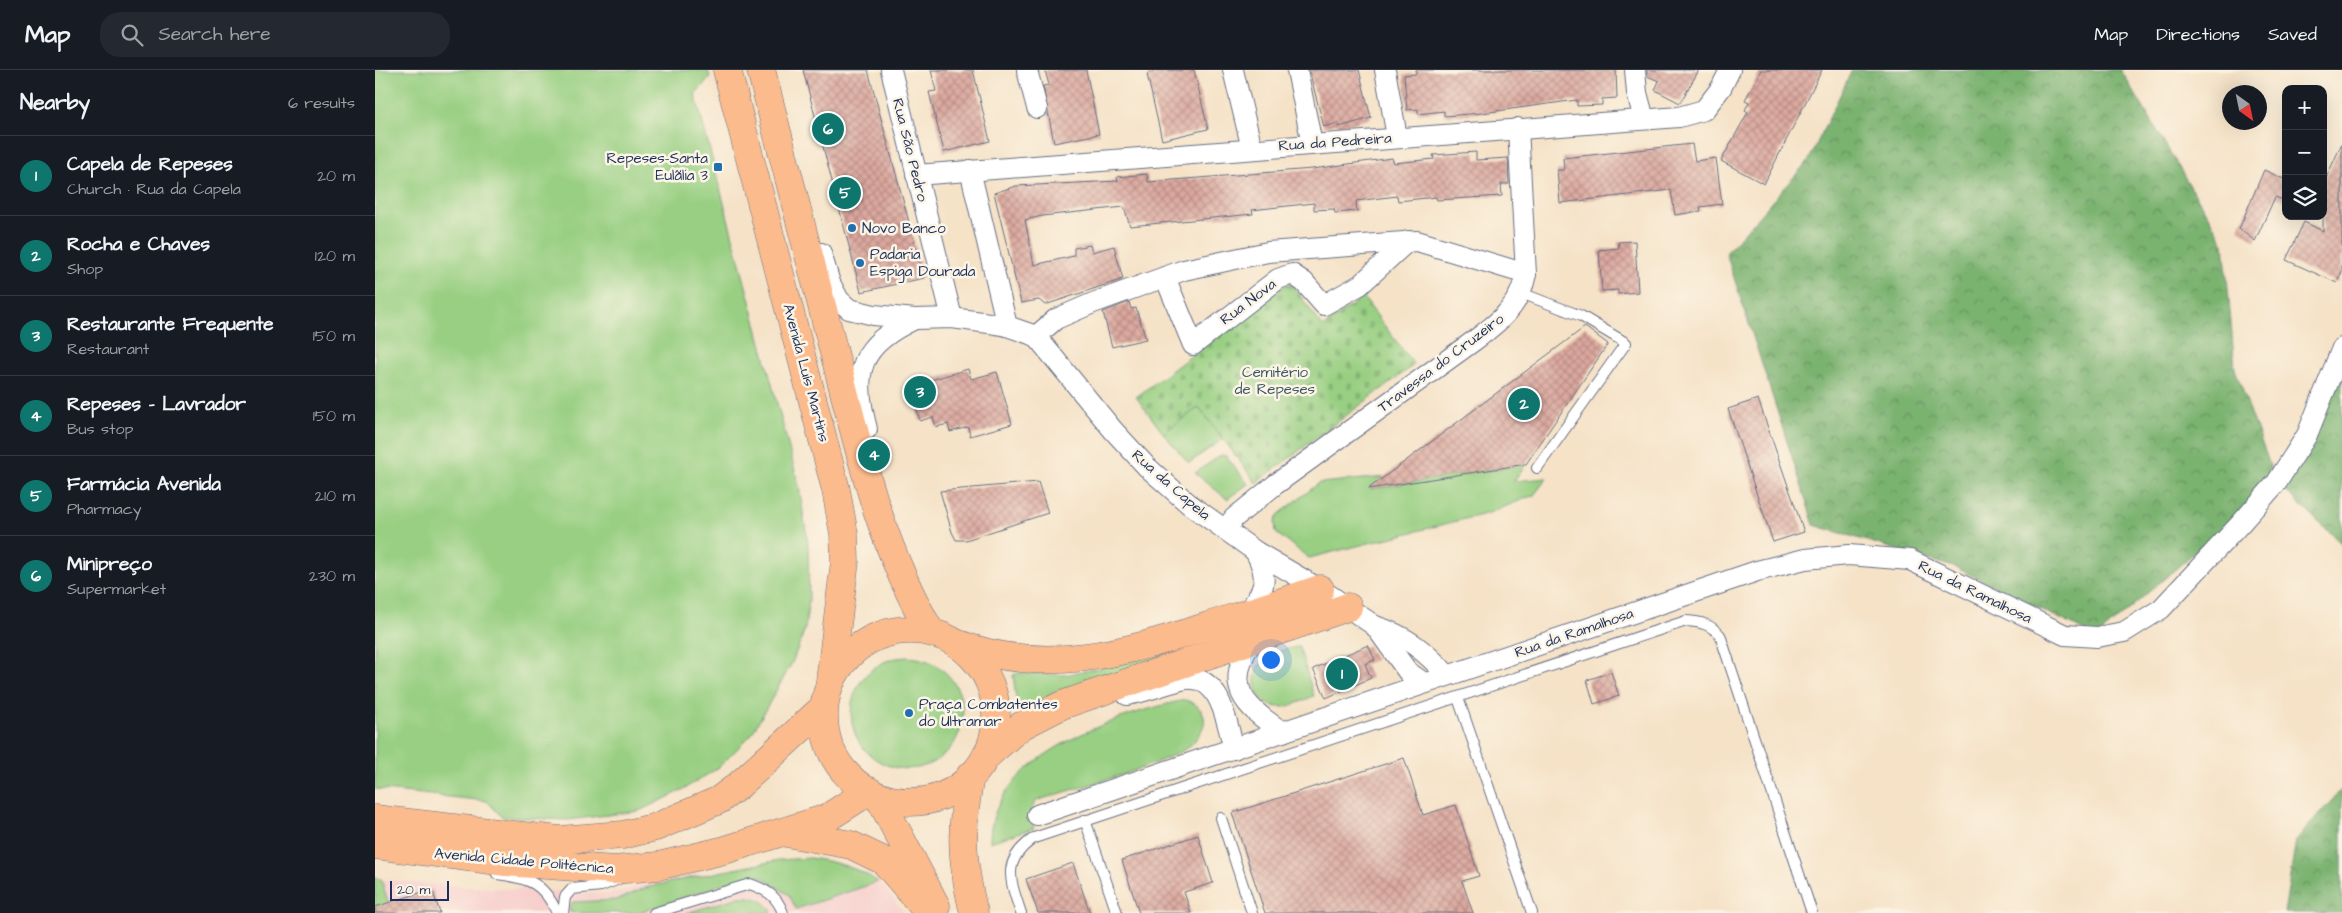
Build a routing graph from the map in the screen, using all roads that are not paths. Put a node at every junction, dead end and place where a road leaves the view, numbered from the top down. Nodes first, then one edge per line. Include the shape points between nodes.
1 (727, 70) edge
2 (761, 70) edge
3 (891, 70) edge
4 (1027, 70) edge
5 (1233, 70) edge
6 (1297, 70) edge
7 (1385, 70) edge
8 (1635, 70) edge
9 (1730, 70) edge
10 (1037, 108) dead end
11 (1644, 120) junction
12 (1519, 128) junction
13 (1397, 137) junction
14 (1312, 144) junction
15 (1252, 149) junction
16 (970, 170) junction
17 (916, 174) junction
18 (795, 203) junction
19 (1408, 241) junction
20 (1165, 277) junction
21 (1524, 283) junction
22 (952, 318) junction
23 (915, 319) junction
24 (1007, 326) junction
25 (1036, 336) junction
26 (2342, 348) edge
27 (1537, 468) dead end
28 (868, 484) junction
29 (1225, 530) junction
30 (1255, 551) junction
31 (1332, 597) junction
32 (1247, 613) junction
33 (1375, 626) junction
34 (930, 632) junction
35 (1252, 641) junction
36 (957, 643) junction
37 (1193, 660) junction
38 (1447, 675) junction
39 (830, 681) junction
40 (1424, 683) junction
41 (1095, 694) junction
42 (1457, 698) junction
43 (823, 708) junction
44 (1283, 732) junction
45 (1234, 748) junction
46 (978, 766) junction
47 (874, 794) junction
48 (1037, 815) dead end
49 (1221, 818) dead end
50 (375, 819) edge
51 (1085, 820) junction
52 (787, 832) junction
53 (375, 845) edge
54 (471, 865) junction
55 (637, 868) junction
56 (557, 913) edge
57 (563, 913) edge
58 (653, 913) edge
59 (783, 913) edge
60 (929, 913) edge
61 (938, 913) edge
62 (974, 913) edge
63 (1021, 913) edge
64 (1117, 913) edge
65 (1252, 913) edge
66 (1532, 913) edge
67 (1812, 913) edge

1 - 39 main road, Avenida Luís Martins via 837,490 844,534 843,587
2 - 18 main road
3 - 17 street, Rua São Pedro
4 - 10 street
5 - 15 street
6 - 14 street
7 - 13 street
8 - 11 street
9 - 11 street, Rua da Pedreira via 1704,110 1679,117
11 - 12 street, Rua da Pedreira
12 - 13 street, Rua da Pedreira
12 - 21 street
13 - 14 street, Rua da Pedreira
14 - 15 street, Rua da Pedreira
15 - 16 street, Rua da Pedreira
16 - 17 street, Rua da Pedreira
16 - 24 street
17 - 22 street, Rua São Pedro
18 - 23 street via 815,230 830,283 839,300 857,311
18 - 28 main road
19 - 20 street via 1268,252
19 - 20 street, Rua Nova via 1360,285 1324,305 1305,282 1291,274 1278,279 1193,345
19 - 21 street via 1417,241
20 - 25 street via 1056,319
21 - 27 lane via 1626,343
21 - 29 street, Travessa do Cruzeiro via 1503,319 1276,484 1234,518
22 - 23 street
22 - 24 street
23 - 28 street via 879,340 866,357 859,380 861,408 876,463
24 - 25 street
25 - 29 street, Rua da Capela via 1147,467
26 - 38 street, Rua da Ramalhosa via 2307,435 2277,482 2161,609 2124,632 2097,637 2065,635 1910,560 1849,555 1805,559 1757,571
28 - 34 main road via 893,557
29 - 30 street, Rua da Capela
30 - 31 street, Rua da Capela
30 - 32 street via 1265,575 1264,585
31 - 32 main road
31 - 33 street, Rua da Capela
31 - 35 main road
31 - 37 street via 1215,640
32 - 36 main road via 1149,645 1100,657 1028,659 978,651
33 - 38 street via 1413,642
33 - 40 street, Rua da Capela via 1408,672
34 - 36 main road
34 - 39 main road via 900,630 871,638 847,656
35 - 37 main road
35 - 44 street via 1239,670 1240,692 1249,707
36 - 46 main road via 976,660 989,682 996,707 995,732
37 - 41 main road
38 - 40 street, Rua da Ramalhosa
39 - 43 main road
40 - 44 street, Rua da Ramalhosa
41 - 45 street via 1113,697 1189,679 1203,682 1219,699
41 - 46 main road via 1042,714 1021,726
42 - 51 lane
42 - 66 lane
42 - 67 lane via 1687,622 1712,626 1724,646
43 - 47 main road via 826,736 836,762 855,782
43 - 50 main road, Avenida Cidade Politécnica via 719,800 656,826 623,835 559,840
44 - 45 street, Rua da Ramalhosa
45 - 48 street, Rua da Ramalhosa
46 - 47 main road via 951,791 928,800 903,802
46 - 62 main road via 962,820 966,882
47 - 52 main road, Avenida Cidade Politécnica via 827,818
47 - 61 main road via 917,866
49 - 65 lane
51 - 63 lane via 1034,838 1021,848 1011,863 1011,881
51 - 64 lane
52 - 55 main road, Avenida Cidade Politécnica via 693,859
52 - 60 main road via 851,845 883,861
53 - 54 main road, Avenida Cidade Politécnica
54 - 55 main road, Avenida Cidade Politécnica
54 - 56 lane via 528,881 544,889
55 - 57 lane via 601,886 572,889 566,893
58 - 59 lane via 751,884 771,894

